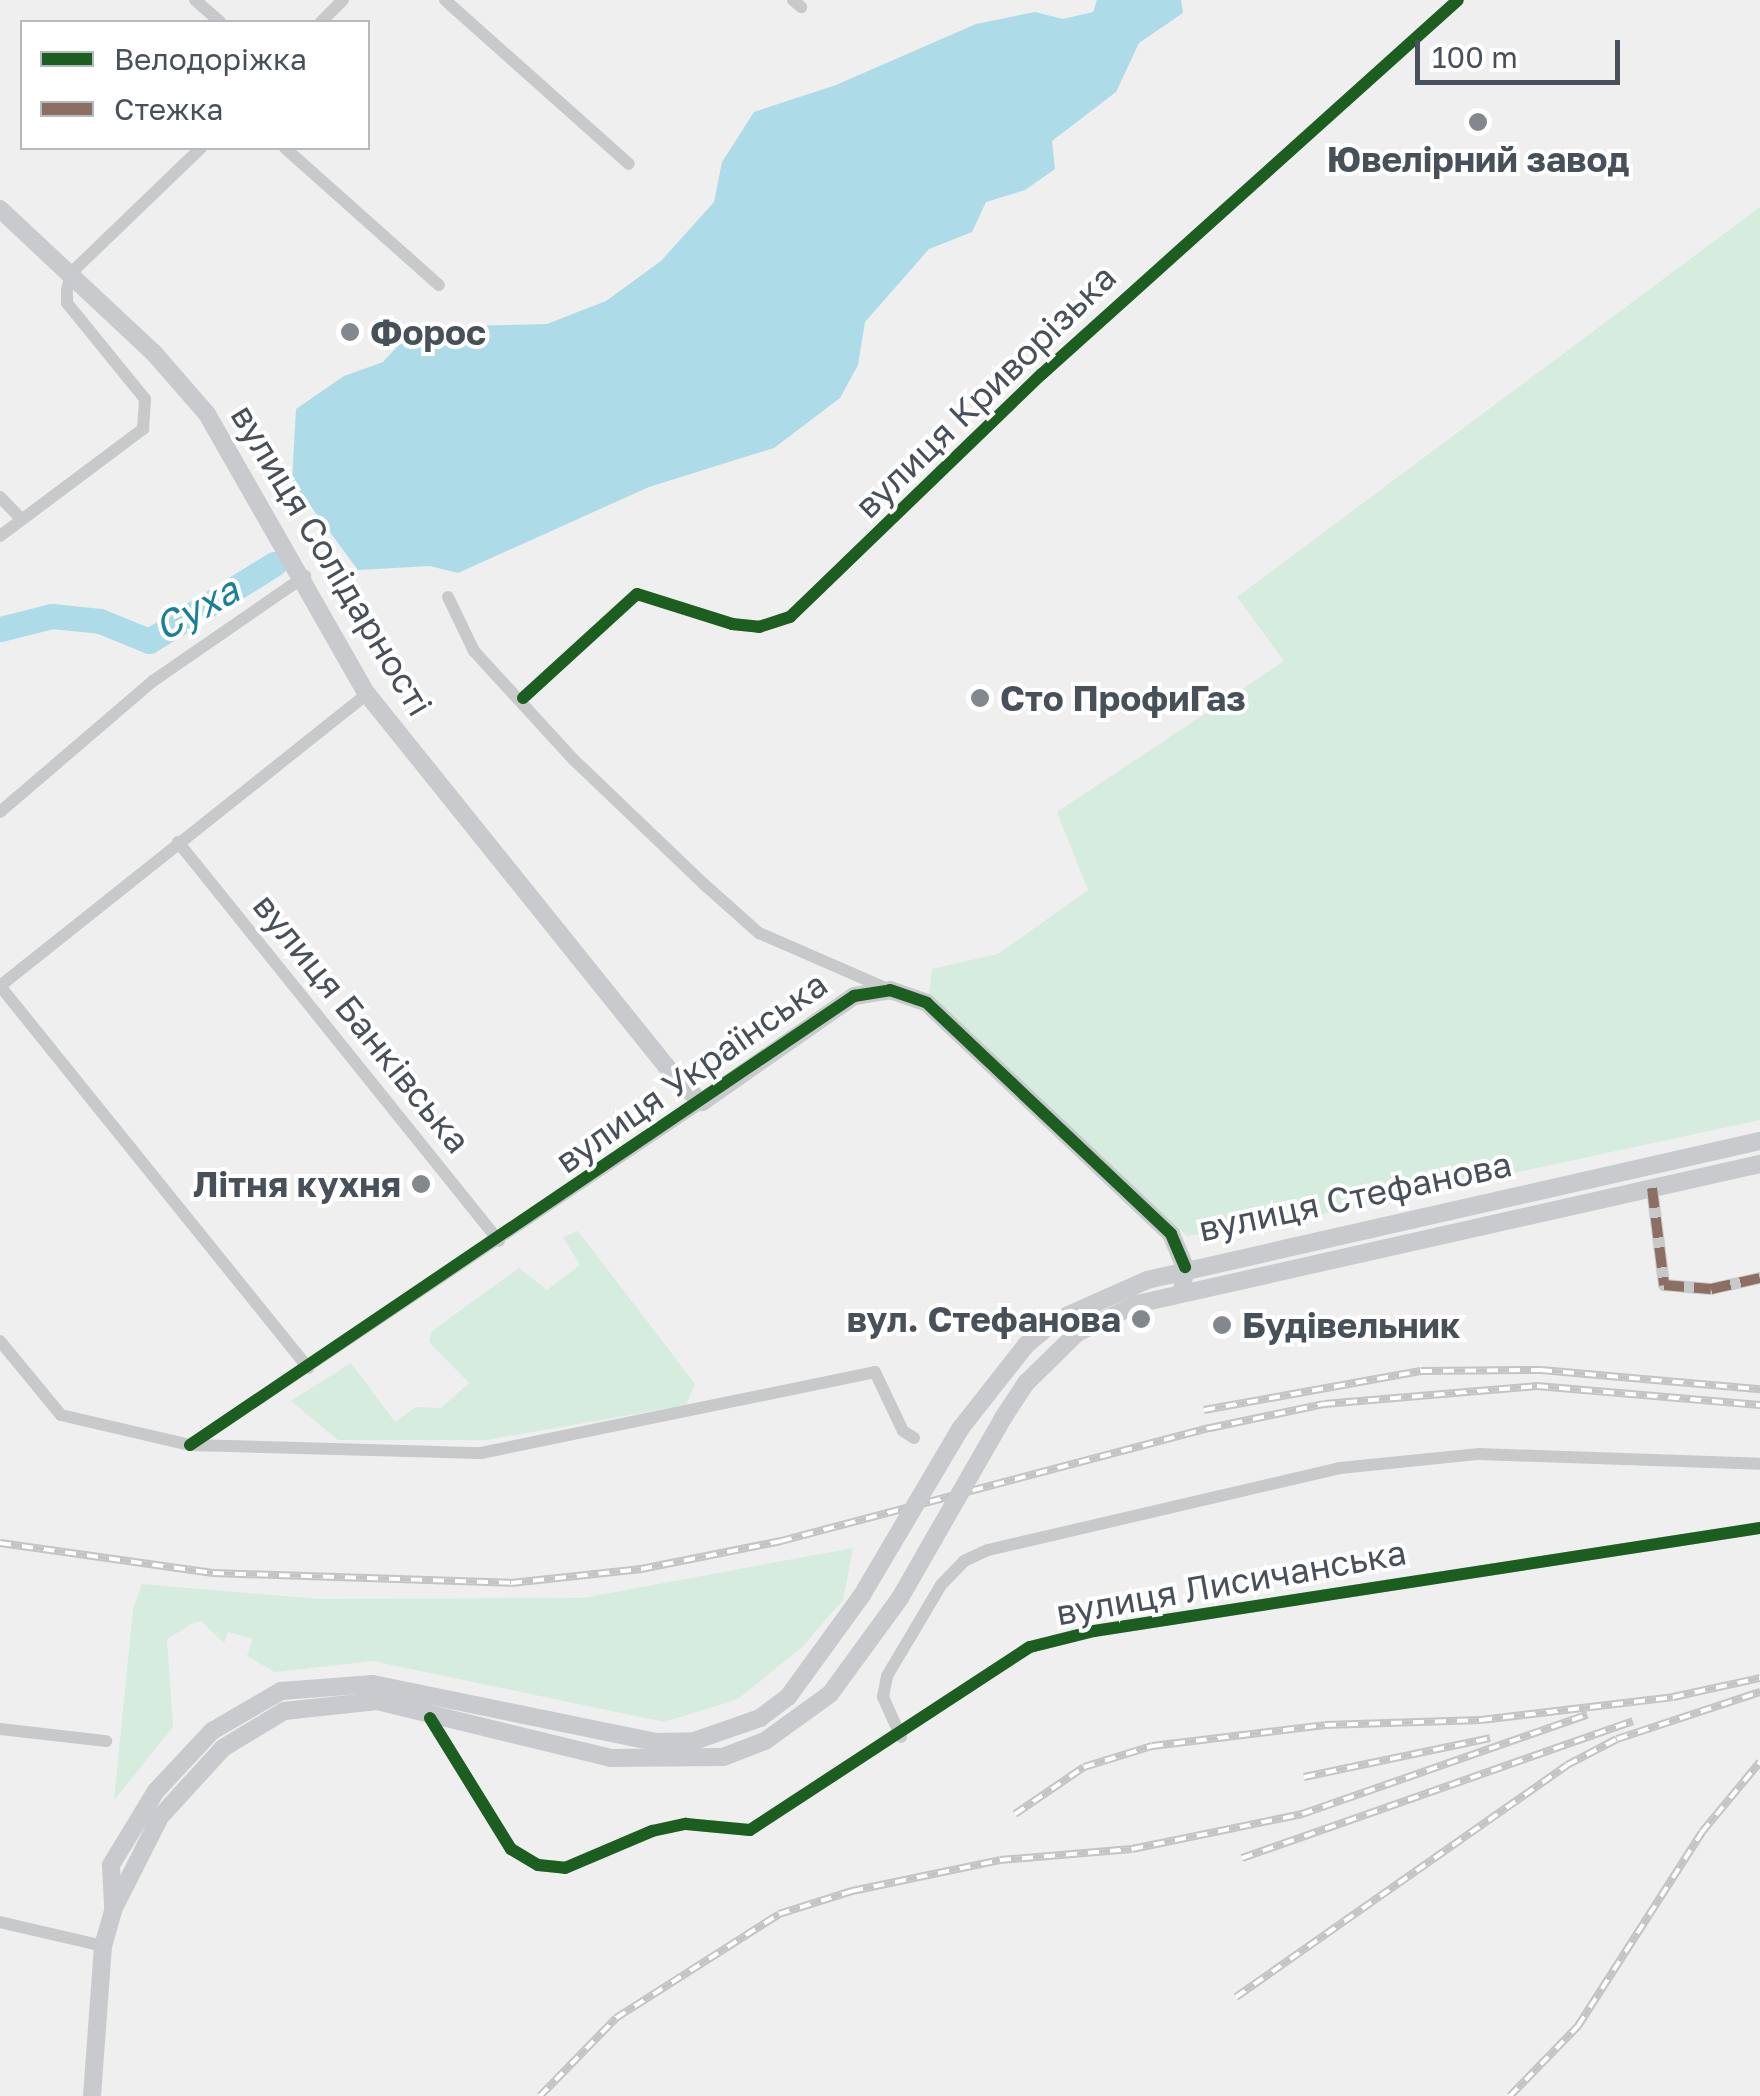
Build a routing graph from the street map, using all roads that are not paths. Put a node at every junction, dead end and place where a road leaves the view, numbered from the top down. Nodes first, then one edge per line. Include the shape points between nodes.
1 (195, 0) edge
2 (343, 0) edge
3 (446, 0) edge
4 (1458, 0) edge
5 (218, 20) edge
6 (323, 20) edge
7 (200, 150) edge
8 (287, 150) edge
9 (629, 164) dead end
10 (0, 209) edge
11 (71, 273) junction
12 (438, 285) dead end
13 (0, 498) edge
14 (20, 518) junction
15 (0, 536) edge
16 (305, 576) junction
17 (448, 597) dead end
18 (367, 694) junction
19 (523, 698) junction
20 (0, 812) edge
21 (178, 842) junction
22 (0, 986) edge
23 (890, 990) junction
24 (702, 1102) junction
25 (1760, 1141) edge
26 (1760, 1164) edge
27 (1652, 1188) junction
28 (499, 1241) junction
29 (1185, 1267) junction
30 (1760, 1278) edge
31 (1182, 1290) junction
32 (0, 1341) edge
33 (308, 1368) junction
34 (914, 1438) dead end
35 (190, 1445) junction
36 (1760, 1464) edge
37 (1760, 1528) edge
38 (430, 1718) junction
39 (0, 1729) edge
40 (900, 1737) junction
41 (106, 1741) dead end
42 (113, 1910) junction
43 (0, 1922) edge
44 (102, 1946) junction
45 (92, 2096) edge

1 - 5 street
2 - 6 street
3 - 9 street
4 - 19 street, вулиця Криворізька via 1056,362 790,618 759,628 732,624 637,594
7 - 11 street
8 - 12 street
10 - 11 main road, вулиця Солідарності
11 - 14 street via 67,304 145,400 148,414 143,429
11 - 16 main road, вулиця Солідарності via 207,414
13 - 14 street
14 - 15 street
16 - 18 main road, вулиця Солідарності
16 - 20 street via 153,681
17 - 19 street via 474,651
18 - 21 street
18 - 24 main road, вулиця Солідарності via 481,842
19 - 23 street via 574,760 759,933
21 - 22 street
21 - 28 street, вулиця Банківська
22 - 33 street
23 - 24 main road, вулиця Українська via 854,996
23 - 29 main road via 927,1004 1171,1234
24 - 28 street, вулиця Українська
25 - 29 main road, вулиця Стефанова
26 - 27 main road, вулиця Стефанова
27 - 30 street via 1664,1285 1711,1289
27 - 31 main road, вулиця Стефанова
28 - 33 street, вулиця Українська
29 - 31 main road
29 - 42 main road, вулиця Стефанова, bridge via 1055,1322 994,1381 862,1595 788,1697 760,1718 694,1741 655,1742 373,1684 281,1691 212,1731 156,1791 111,1865
31 - 38 main road, вулиця Стефанова, bridge via 1077,1332 1026,1383 900,1598 830,1694 765,1742 723,1756 610,1758
32 - 35 street via 61,1415
33 - 35 street, вулиця Українська
34 - 35 street via 903,1431 875,1372 481,1453
36 - 40 street via 1479,1454 1340,1468 988,1550 964,1561 941,1585 888,1676 883,1696
37 - 40 street, вулиця Лисичанська via 1094,1631 1030,1647
38 - 40 street, вулиця Лисичанська via 511,1849 538,1865 565,1868 652,1831 686,1824 750,1830
38 - 42 main road via 376,1701 284,1712 223,1748 160,1817
39 - 41 street
42 - 44 main road
43 - 44 street
44 - 45 main road

